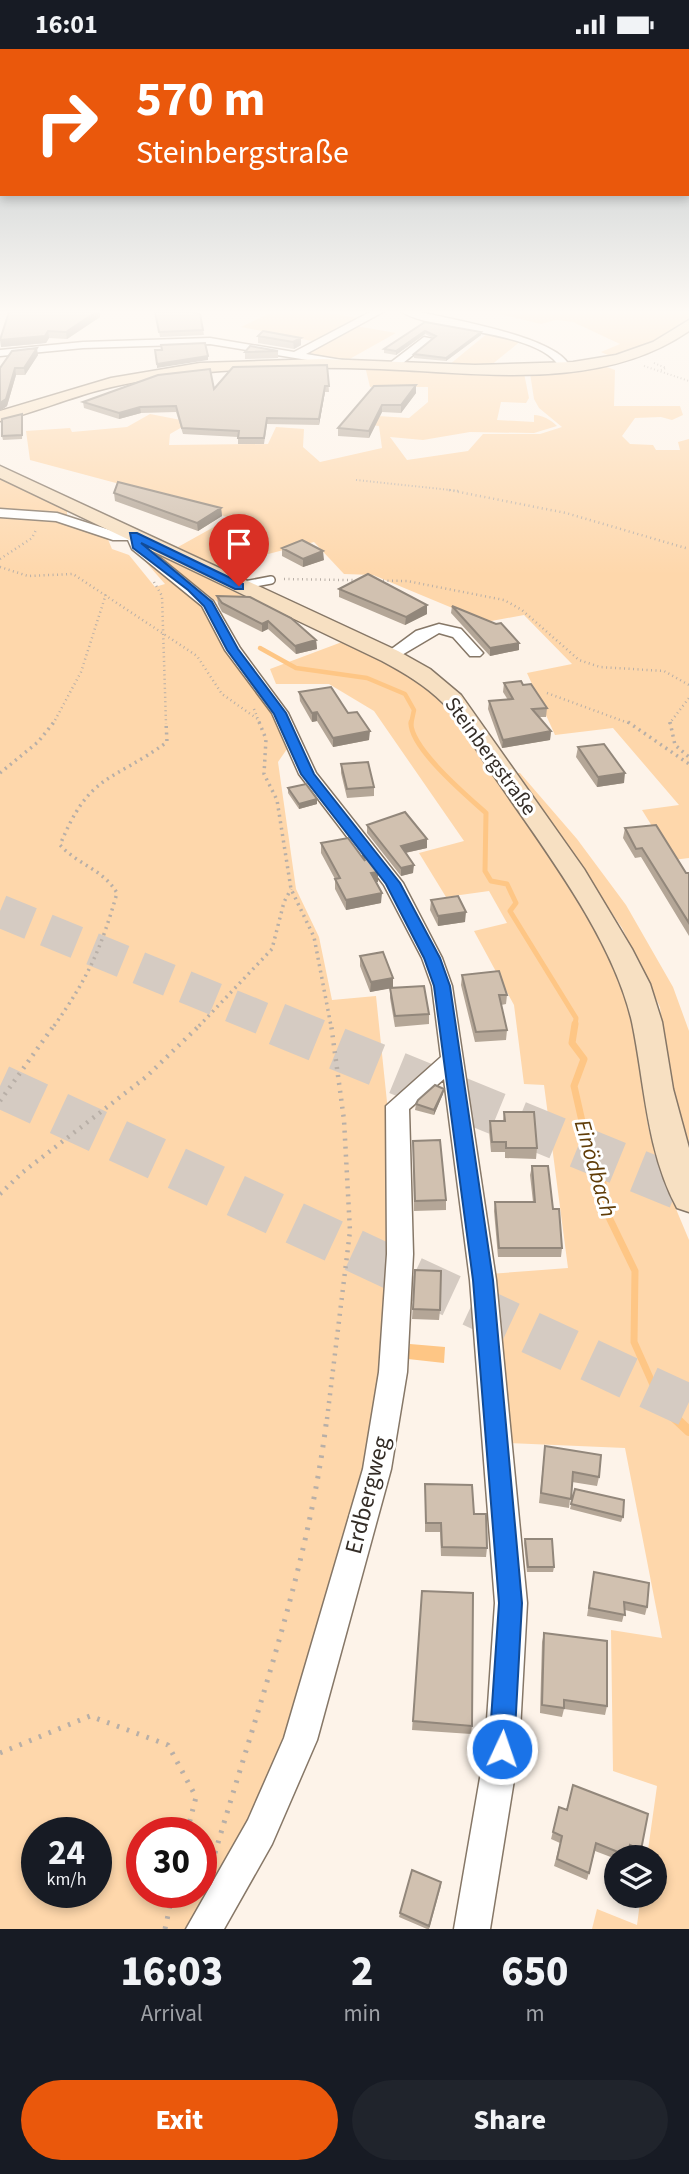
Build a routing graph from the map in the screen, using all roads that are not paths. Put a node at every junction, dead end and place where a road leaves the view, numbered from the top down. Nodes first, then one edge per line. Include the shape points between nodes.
1 (55, 400) edge
2 (2, 416) edge
3 (0, 471) edge
4 (0, 513) edge
5 (134, 535) junction
6 (271, 580) road end
7 (239, 586) junction
8 (475, 653) dead end
9 (390, 656) junction
10 (452, 1060) junction
11 (689, 1198) edge
12 (204, 1929) edge
13 (472, 1929) edge

1 - 2 main road
3 - 5 main road, Steinbergstraße
4 - 5 street via 44,516 118,537
5 - 7 main road, Steinbergstraße
5 - 10 street via 137,546 208,604 233,650 268,694 308,774 393,883 442,986
6 - 7 lane
7 - 9 main road, Steinbergstraße
8 - 9 street via 456,632 445,629 420,635
9 - 11 main road, Steinbergstraße via 422,674 453,701 571,869 618,949 647,1022 657,1089
10 - 12 street, Erdbergweg via 397,1106 401,1254 393,1372 377,1469 299,1740 260,1832
10 - 13 street via 483,1280 510,1603 502,1749

